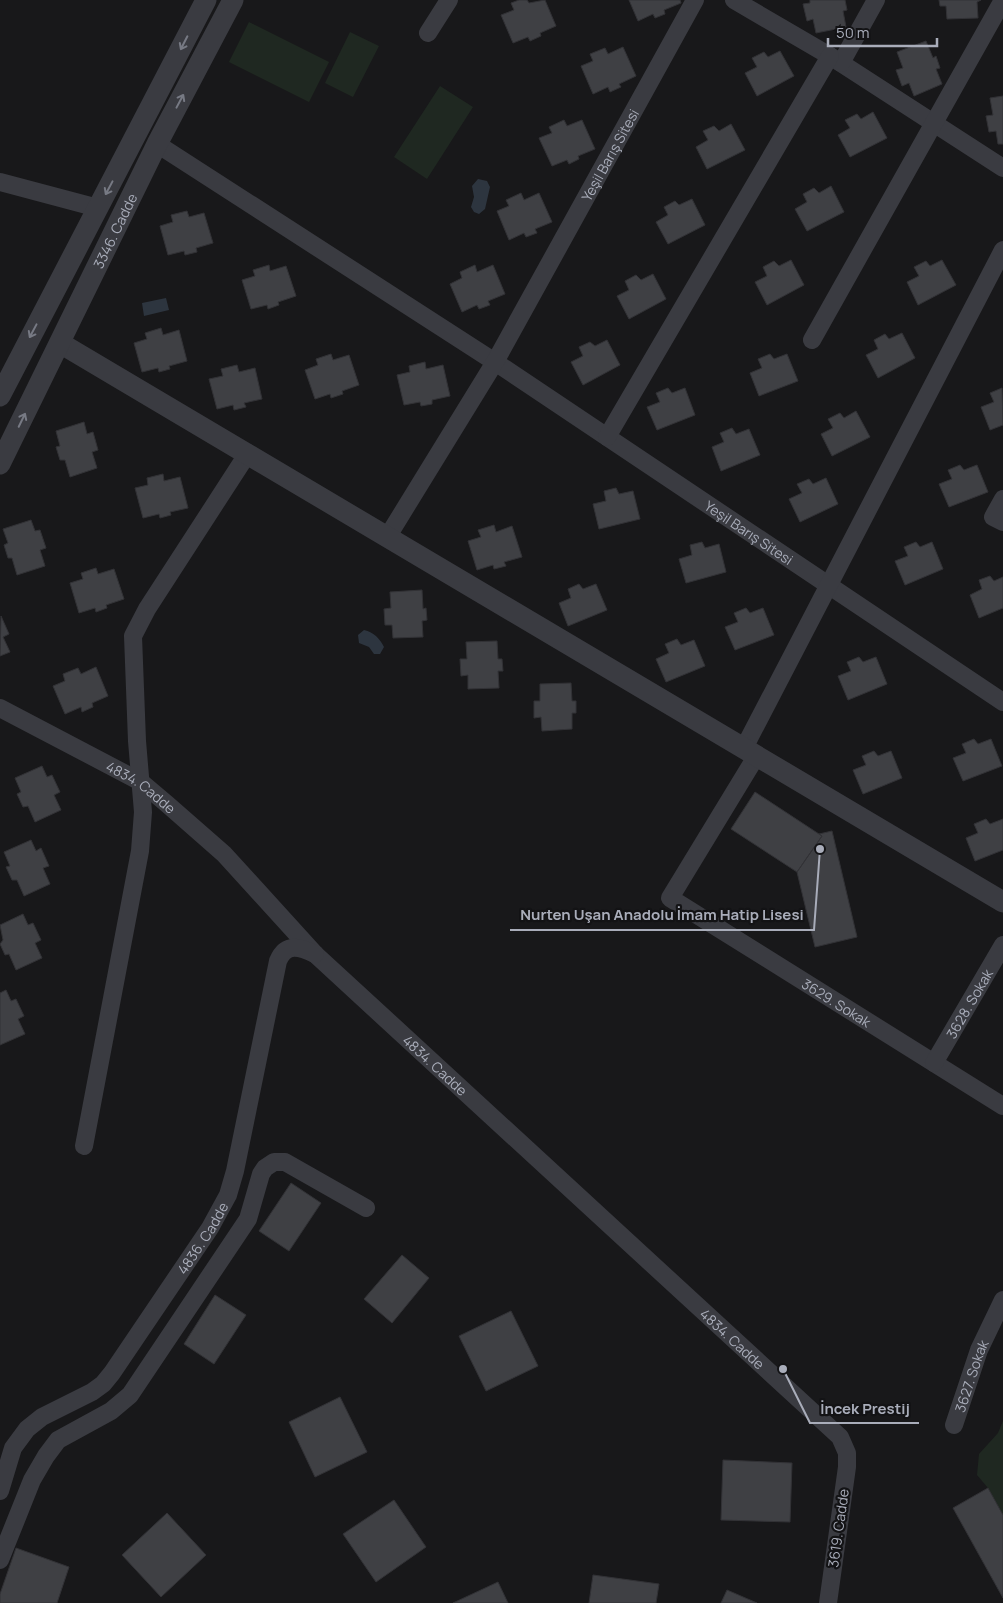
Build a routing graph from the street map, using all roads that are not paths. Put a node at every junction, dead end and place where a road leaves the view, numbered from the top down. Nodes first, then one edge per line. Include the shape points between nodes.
1 (206, 0) edge
2 (233, 0) edge
3 (449, 0) edge
4 (695, 0) edge
5 (734, 0) edge
6 (876, 0) edge
7 (1003, 0) edge
8 (428, 32) dead end
9 (836, 59) junction
10 (933, 123) junction
11 (138, 134) junction
12 (157, 144) junction
13 (1003, 168) edge
14 (0, 182) edge
15 (98, 208) junction
16 (1003, 250) edge
17 (812, 340) dead end
18 (60, 343) junction
19 (495, 362) junction
20 (0, 396) edge
21 (607, 437) junction
22 (248, 453) junction
23 (0, 464) edge
24 (1003, 499) edge
25 (1003, 522) edge
26 (388, 536) junction
27 (829, 584) junction
28 (1003, 702) edge
29 (0, 708) edge
30 (751, 752) junction
31 (141, 782) junction
32 (1003, 902) edge
33 (1003, 945) edge
34 (315, 954) junction
35 (934, 1063) junction
36 (1003, 1106) edge
37 (84, 1146) dead end
38 (366, 1208) dead end
39 (1003, 1300) edge
40 (954, 1425) dead end
41 (847, 1453) joint
42 (0, 1491) edge
43 (0, 1560) edge
44 (828, 1603) edge

1 -> 11 street, 3346. Cadde
12 -> 2 street, 3346. Cadde
3 - 8 street
4 - 19 street, Yeşil Barış Sitesi
5 - 9 street
6 - 9 street
7 - 10 street
9 - 10 street
9 - 21 street
10 - 13 street
10 - 17 street
11 - 12 street
11 -> 15 street, 3346. Cadde
12 - 18 street, 3346. Cadde
12 - 19 street, Yeşil Barış Sitesi
14 - 15 street
15 -> 20 street, 3346. Cadde
16 - 27 street
18 - 22 street
23 -> 18 street, 3346. Cadde
19 - 21 street, Yeşil Barış Sitesi
19 - 26 street, Yeşil Barış Sitesi
21 - 27 street, Yeşil Barış Sitesi
22 - 26 street
22 - 31 street via 147,609 133,636
24 - 25 street via 993,517
26 - 30 street
27 - 28 street, Yeşil Barış Sitesi
27 - 30 street
29 - 31 street, 4834. Cadde
30 - 32 street
30 - 35 street, 3629. Sokak via 670,898
31 - 34 street, 4834. Cadde via 224,854
31 - 37 street via 140,851
33 - 35 street, 3628. Sokak
34 - 41 street, 4834. Cadde via 840,1437
34 - 42 street, 4836. Cadde via 300,947 281,953 235,1171 228,1195 210,1228 103,1384 42,1417 19,1437
35 - 36 street, 3629. Sokak
38 - 43 street via 285,1162 274,1162 265,1168 248,1219 130,1395 111,1411 58,1440 46,1456 32,1480
39 - 40 street, 3627. Sokak via 979,1350
41 - 44 street, 3619. Cadde

